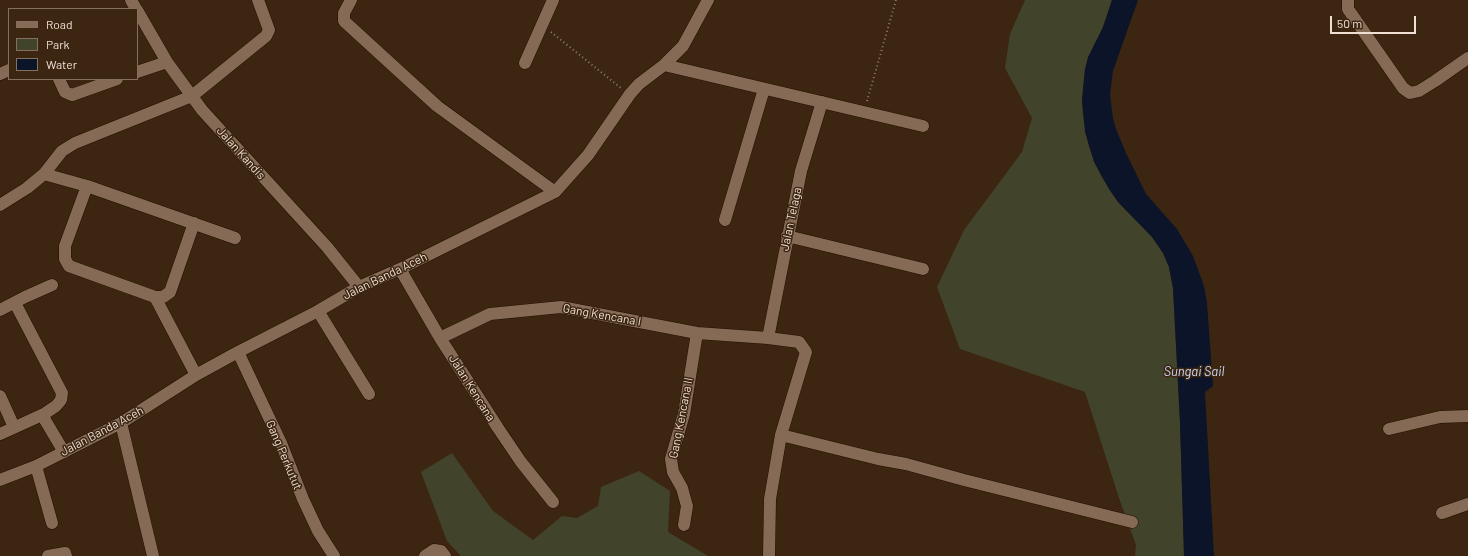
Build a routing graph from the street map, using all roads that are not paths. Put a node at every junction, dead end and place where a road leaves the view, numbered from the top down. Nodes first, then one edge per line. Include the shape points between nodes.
1 (258, 0) edge
2 (351, 0) edge
3 (553, 0) edge
4 (708, 0) edge
5 (1348, 0) edge
6 (138, 12) edge
7 (1468, 58) edge
8 (167, 62) junction
9 (525, 63) dead end
10 (664, 65) junction
11 (138, 72) edge
12 (59, 80) edge
13 (114, 80) edge
14 (764, 89) junction
15 (192, 96) junction
16 (822, 102) junction
17 (923, 126) dead end
18 (44, 174) junction
19 (87, 186) junction
20 (555, 192) junction
21 (0, 205) edge
22 (725, 220) dead end
23 (194, 223) junction
24 (787, 236) junction
25 (235, 238) dead end
26 (400, 269) junction
27 (923, 269) dead end
28 (52, 285) dead end
29 (359, 287) junction
30 (155, 297) junction
31 (15, 303) junction
32 (0, 310) edge
33 (318, 311) junction
34 (697, 333) junction
35 (440, 338) junction
36 (768, 338) junction
37 (238, 352) junction
38 (196, 375) junction
39 (369, 394) dead end
40 (0, 396) edge
41 (44, 414) junction
42 (1468, 416) edge
43 (121, 423) junction
44 (14, 427) junction
45 (1389, 429) dead end
46 (0, 434) edge
47 (781, 435) junction
48 (64, 452) junction
49 (36, 466) junction
50 (0, 480) edge
51 (552, 502) dead end
52 (1468, 504) edge
53 (1442, 513) dead end
54 (1132, 522) dead end
55 (52, 523) dead end
56 (684, 525) dead end
57 (48, 556) edge
58 (66, 556) edge
59 (152, 556) edge
60 (334, 556) edge
61 (425, 556) edge
62 (445, 556) edge
63 (769, 556) edge

1 - 15 street via 269,30 266,36
2 - 20 street via 344,13 344,21 437,106
3 - 9 street
4 - 10 street, Jalan Banda Aceh via 688,40
5 - 7 street via 1348,9 1402,88 1410,93 1419,91
6 - 8 street, Jalan Kandis
8 - 11 street
8 - 15 street, Jalan Kandis
10 - 14 street
10 - 20 street, Jalan Banda Aceh via 630,94 588,155
12 - 13 street via 65,92 72,95
14 - 16 street
14 - 22 street
15 - 18 street via 76,143 62,151
15 - 29 street, Jalan Kandis via 327,247
16 - 17 street
16 - 24 street, Jalan Telaga via 801,171
18 - 19 street
18 - 21 street
19 - 23 street
19 - 30 street via 65,246 64,259 69,266
20 - 26 street, Jalan Banda Aceh
23 - 25 street
23 - 30 street via 170,292 163,297
24 - 27 street
24 - 36 street, Jalan Telaga
26 - 29 street, Jalan Banda Aceh
26 - 35 street, Jalan Kencana
28 - 31 street
29 - 33 street, Jalan Banda Aceh
30 - 38 street
31 - 32 street
31 - 41 street via 62,393 61,400 56,406
33 - 37 street, Jalan Banda Aceh
33 - 39 street
34 - 35 street, Gang Kencana I via 561,307 490,314
34 - 36 street, Gang Kencana I
34 - 56 street, Gang Kencana II via 684,414 671,459 687,506
35 - 51 street, Jalan Kencana via 521,462
36 - 47 street, Gang Kencana I via 799,342 806,352
37 - 38 street, Jalan Banda Aceh
37 - 60 street, Gang Perkutut via 318,531
38 - 43 street, Jalan Banda Aceh
40 - 44 street
41 - 44 street
41 - 48 street
42 - 45 street via 1440,417
43 - 48 street, Jalan Banda Aceh
43 - 59 street
44 - 46 street
47 - 54 street
47 - 63 street via 770,500
48 - 49 street, Jalan Banda Aceh
49 - 50 street, Jalan Banda Aceh
49 - 55 street
52 - 53 street
57 - 58 street via 65,553
61 - 62 street via 434,550 441,551

